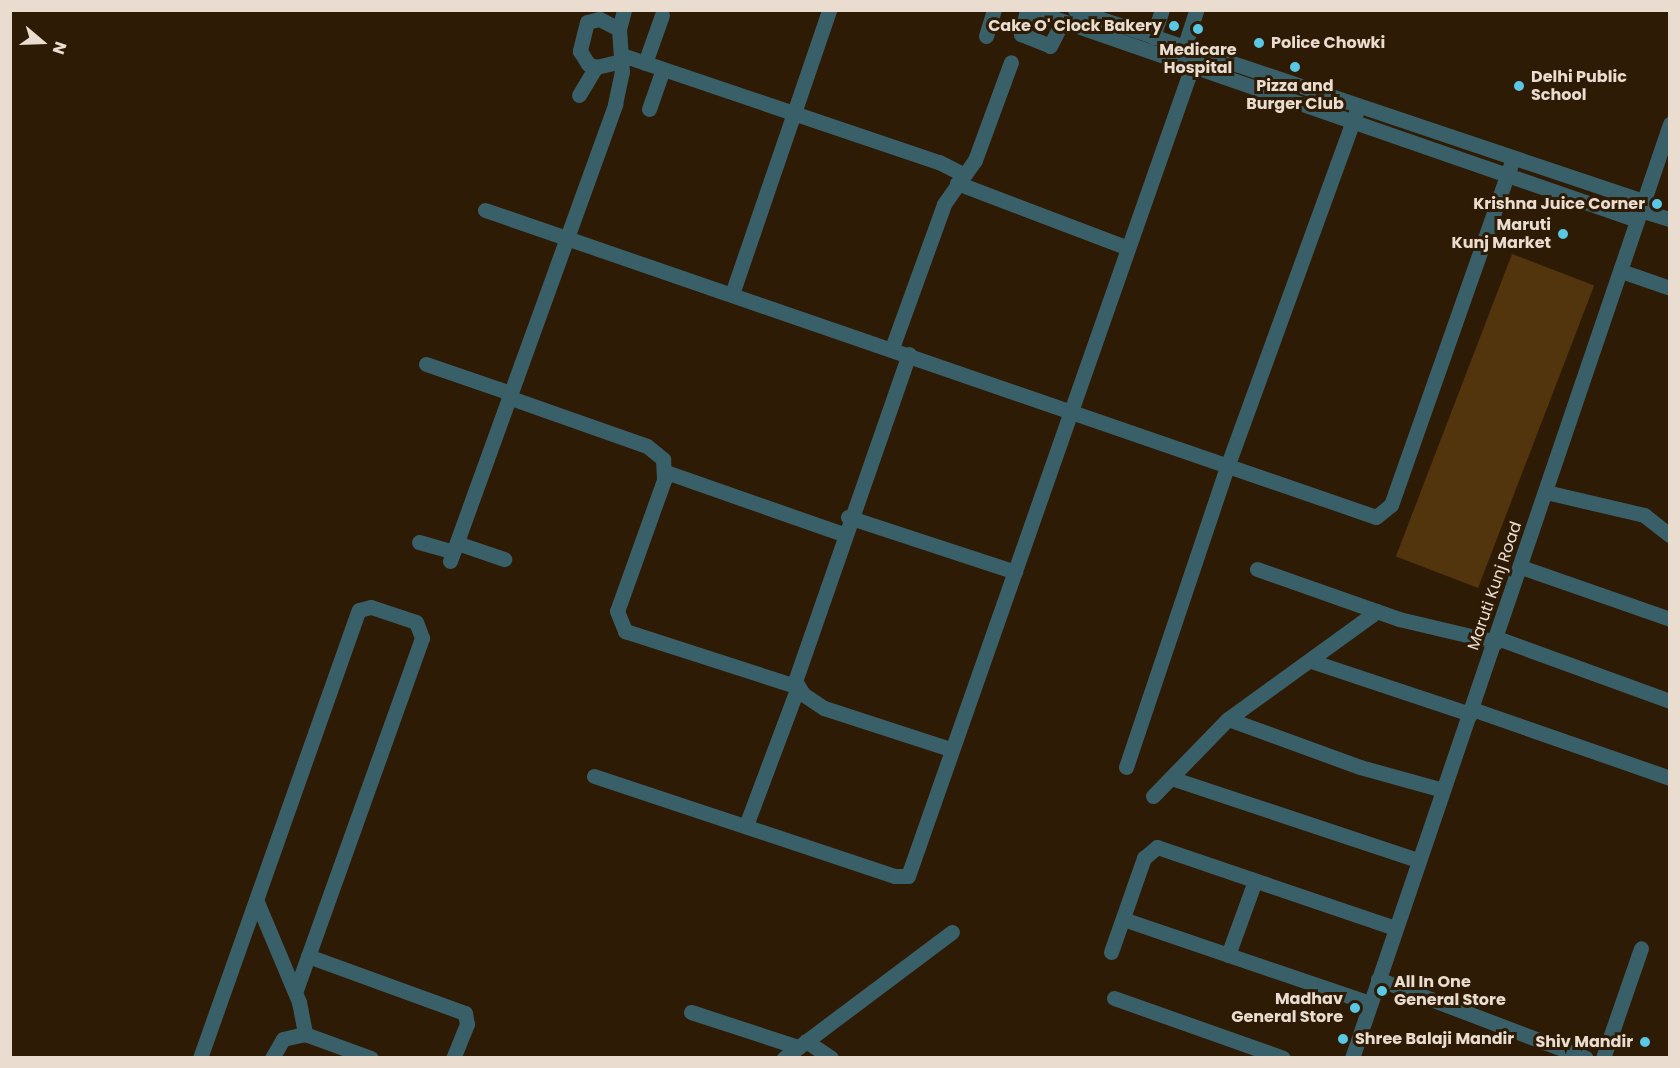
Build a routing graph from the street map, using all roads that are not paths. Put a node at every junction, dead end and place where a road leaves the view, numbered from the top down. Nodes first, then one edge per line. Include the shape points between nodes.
1 (624, 10) edge
2 (829, 10) edge
3 (994, 10) edge
4 (1075, 10) edge
5 (1162, 10) edge
6 (1196, 10) edge
7 (1033, 11) edge
8 (662, 15) dead end
9 (1108, 16) edge
10 (1062, 22) junction
11 (619, 29) junction
12 (986, 36) dead end
13 (1153, 37) junction
14 (1191, 50) junction
15 (622, 58) junction
16 (645, 63) junction
17 (1011, 63) dead end
18 (596, 67) junction
19 (1192, 67) junction
20 (663, 69) junction
21 (579, 95) dead end
22 (1358, 107) junction
23 (649, 109) dead end
24 (793, 113) junction
25 (1352, 122) junction
26 (1670, 124) edge
27 (1513, 159) junction
28 (1506, 176) junction
29 (960, 179) junction
30 (485, 210) dead end
31 (1640, 210) junction
32 (1670, 219) edge
33 (566, 237) junction
34 (1128, 248) junction
35 (1621, 271) junction
36 (1670, 288) edge
37 (732, 294) junction
38 (892, 348) junction
39 (909, 354) junction
40 (426, 364) dead end
41 (509, 395) junction
42 (1071, 412) junction
43 (1227, 467) junction
44 (666, 472) junction
45 (1546, 492) junction
46 (848, 517) junction
47 (843, 534) junction
48 (1670, 535) edge
49 (419, 542) dead end
50 (453, 552) junction
51 (504, 559) dead end
52 (1521, 567) junction
53 (1257, 569) dead end
54 (1015, 572) junction
55 (1377, 611) junction
56 (1670, 619) edge
57 (1496, 640) junction
58 (1311, 661) junction
59 (798, 687) junction
60 (1670, 701) edge
61 (1471, 712) junction
62 (1228, 719) junction
63 (950, 749) junction
64 (1126, 767) dead end
65 (594, 776) dead end
66 (1670, 778) edge
67 (1174, 779) junction
68 (1443, 790) junction
69 (1153, 796) dead end
70 (746, 825) junction
71 (1418, 860) junction
72 (1255, 881) junction
73 (257, 902) junction
74 (1123, 920) junction
75 (1395, 928) junction
76 (952, 932) dead end
77 (1641, 948) dead end
78 (1111, 952) dead end
79 (1228, 955) junction
80 (308, 956) junction
81 (1378, 979) junction
82 (295, 992) junction
83 (1114, 998) dead end
84 (1370, 1003) junction
85 (691, 1012) dead end
86 (306, 1034) junction
87 (802, 1044) junction
88 (200, 1058) edge
89 (272, 1058) edge
90 (371, 1058) edge
91 (453, 1058) edge
92 (784, 1058) edge
93 (831, 1058) edge
94 (1283, 1058) edge
95 (1352, 1058) edge
96 (1586, 1058) edge
97 (1603, 1058) edge

1 - 11 street
2 - 24 street
3 - 12 street
4 - 9 street
5 - 13 street
6 - 14 street
7 - 10 street
7 - 10 street via 1021,33 1050,46
8 - 16 street
9 - 13 street
10 - 19 street
11 - 15 street
11 - 18 street via 599,19 582,29 581,57
13 - 14 street
14 - 19 street
14 - 22 street
15 - 16 street
15 - 18 street
15 - 33 street via 615,104
16 - 20 street
17 - 29 street via 978,154
18 - 21 street
19 - 25 street
19 - 34 street
20 - 23 street
20 - 24 street
22 - 25 street
22 - 27 street
24 - 29 street via 939,162
24 - 37 street
25 - 28 street
25 - 43 street
26 - 31 street, Maruti Kunj Road
27 - 28 street
27 - 31 street
28 - 31 street
28 - 43 street via 1388,510 1369,516
29 - 34 street
29 - 38 street via 937,220
30 - 33 street
31 - 32 street
31 - 35 street, Maruti Kunj Road
33 - 37 street
33 - 41 street
34 - 42 street
35 - 36 street
35 - 45 street, Maruti Kunj Road
37 - 38 street
38 - 39 street
39 - 42 street
39 - 46 street
40 - 41 street
41 - 44 street via 654,448
41 - 50 street
42 - 43 street
42 - 54 street
43 - 64 street
44 - 47 street
44 - 59 street via 619,603 619,624 636,636
45 - 48 street via 1644,515
45 - 52 street, Maruti Kunj Road
46 - 47 street
46 - 54 street
47 - 59 street via 795,673
49 - 50 street
50 - 51 street
52 - 56 street
52 - 57 street, Maruti Kunj Road
53 - 55 street
54 - 63 street
55 - 57 street
55 - 58 street
57 - 60 street
57 - 61 street, Maruti Kunj Road
58 - 61 street
58 - 62 street
59 - 63 street via 813,702 846,717
59 - 70 street
61 - 66 street
61 - 68 street, Maruti Kunj Road
62 - 67 street
62 - 68 street via 1360,767
63 - 70 street via 905,878
65 - 70 street
67 - 69 street
67 - 71 street
68 - 71 street, Maruti Kunj Road
71 - 75 street, Maruti Kunj Road
72 - 74 street via 1152,848 1144,858
72 - 75 street
72 - 79 street
73 - 80 street via 359,610 370,607 416,622 422,638
73 - 82 street
73 - 88 street
74 - 78 street
74 - 79 street
75 - 81 street, Maruti Kunj Road
76 - 87 street
77 - 97 street
79 - 84 street
80 - 82 street
80 - 91 street via 465,1013 467,1024
81 - 84 street, Maruti Kunj Road
81 - 96 street
82 - 86 street
83 - 94 street
84 - 95 street, Maruti Kunj Road
85 - 87 street
86 - 89 street via 283,1039
86 - 90 street
87 - 92 street
87 - 93 street

